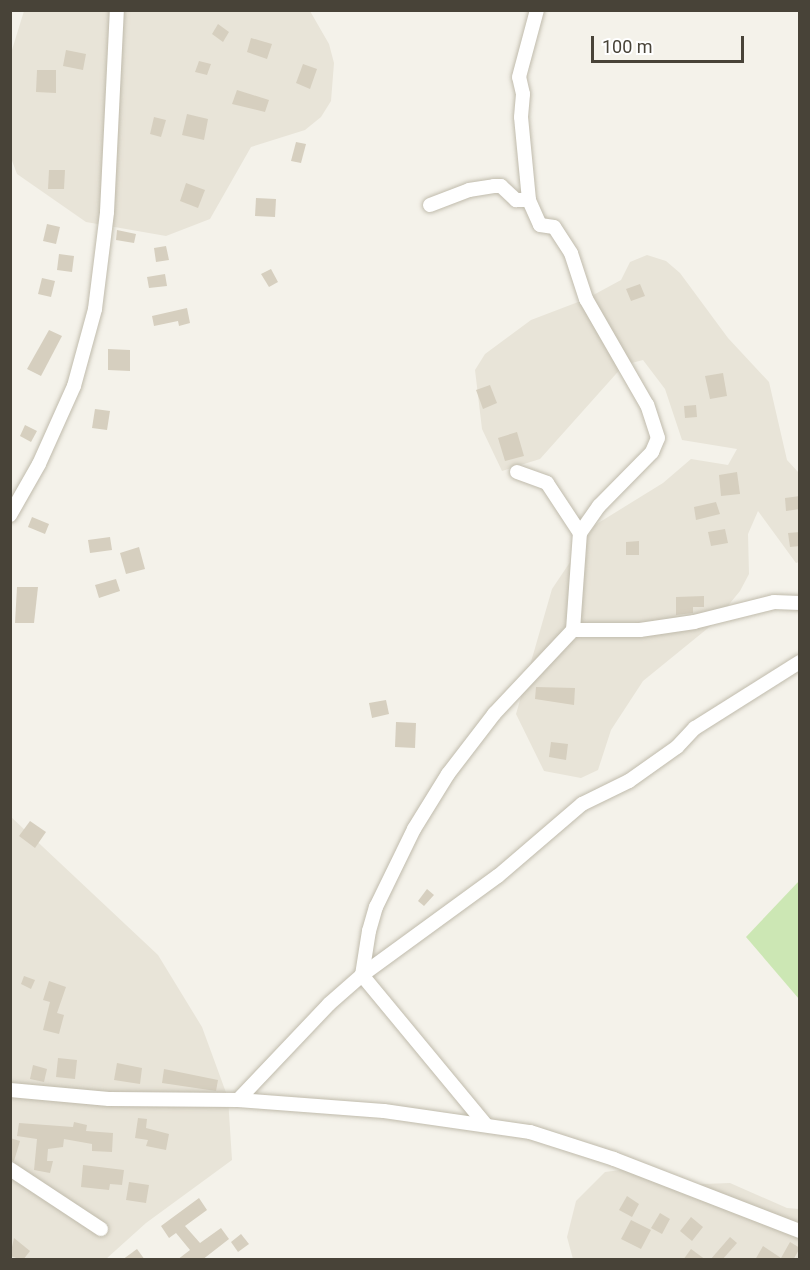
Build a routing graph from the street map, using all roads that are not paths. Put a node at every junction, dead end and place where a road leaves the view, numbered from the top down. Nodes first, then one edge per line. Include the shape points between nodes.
1 (117, 10) edge
2 (537, 10) edge
3 (529, 200) junction
4 (430, 205) dead end
5 (517, 472) dead end
6 (10, 515) edge
7 (580, 533) junction
8 (800, 603) edge
9 (573, 630) junction
10 (800, 662) edge
11 (362, 975) junction
12 (10, 1090) edge
13 (238, 1100) junction
14 (486, 1125) junction
15 (10, 1169) edge
16 (101, 1229) dead end
17 (800, 1231) edge

1 - 6 street via 107,212 95,309 74,386 39,464
2 - 3 street via 519,76
3 - 4 street via 516,200 501,186 494,186 469,190
3 - 7 street via 540,225 554,227 571,253 586,299 647,405 658,438 652,452 599,506
5 - 7 street via 547,483
7 - 9 street
8 - 9 street via 774,602 694,622 640,630
9 - 11 street via 494,714 414,829 376,907
10 - 11 street via 695,728 677,747 628,782 582,804 498,876
11 - 13 street via 329,1004
11 - 14 street
12 - 13 street via 109,1099
13 - 14 street via 384,1111
14 - 17 street via 530,1132 614,1159
15 - 16 street

